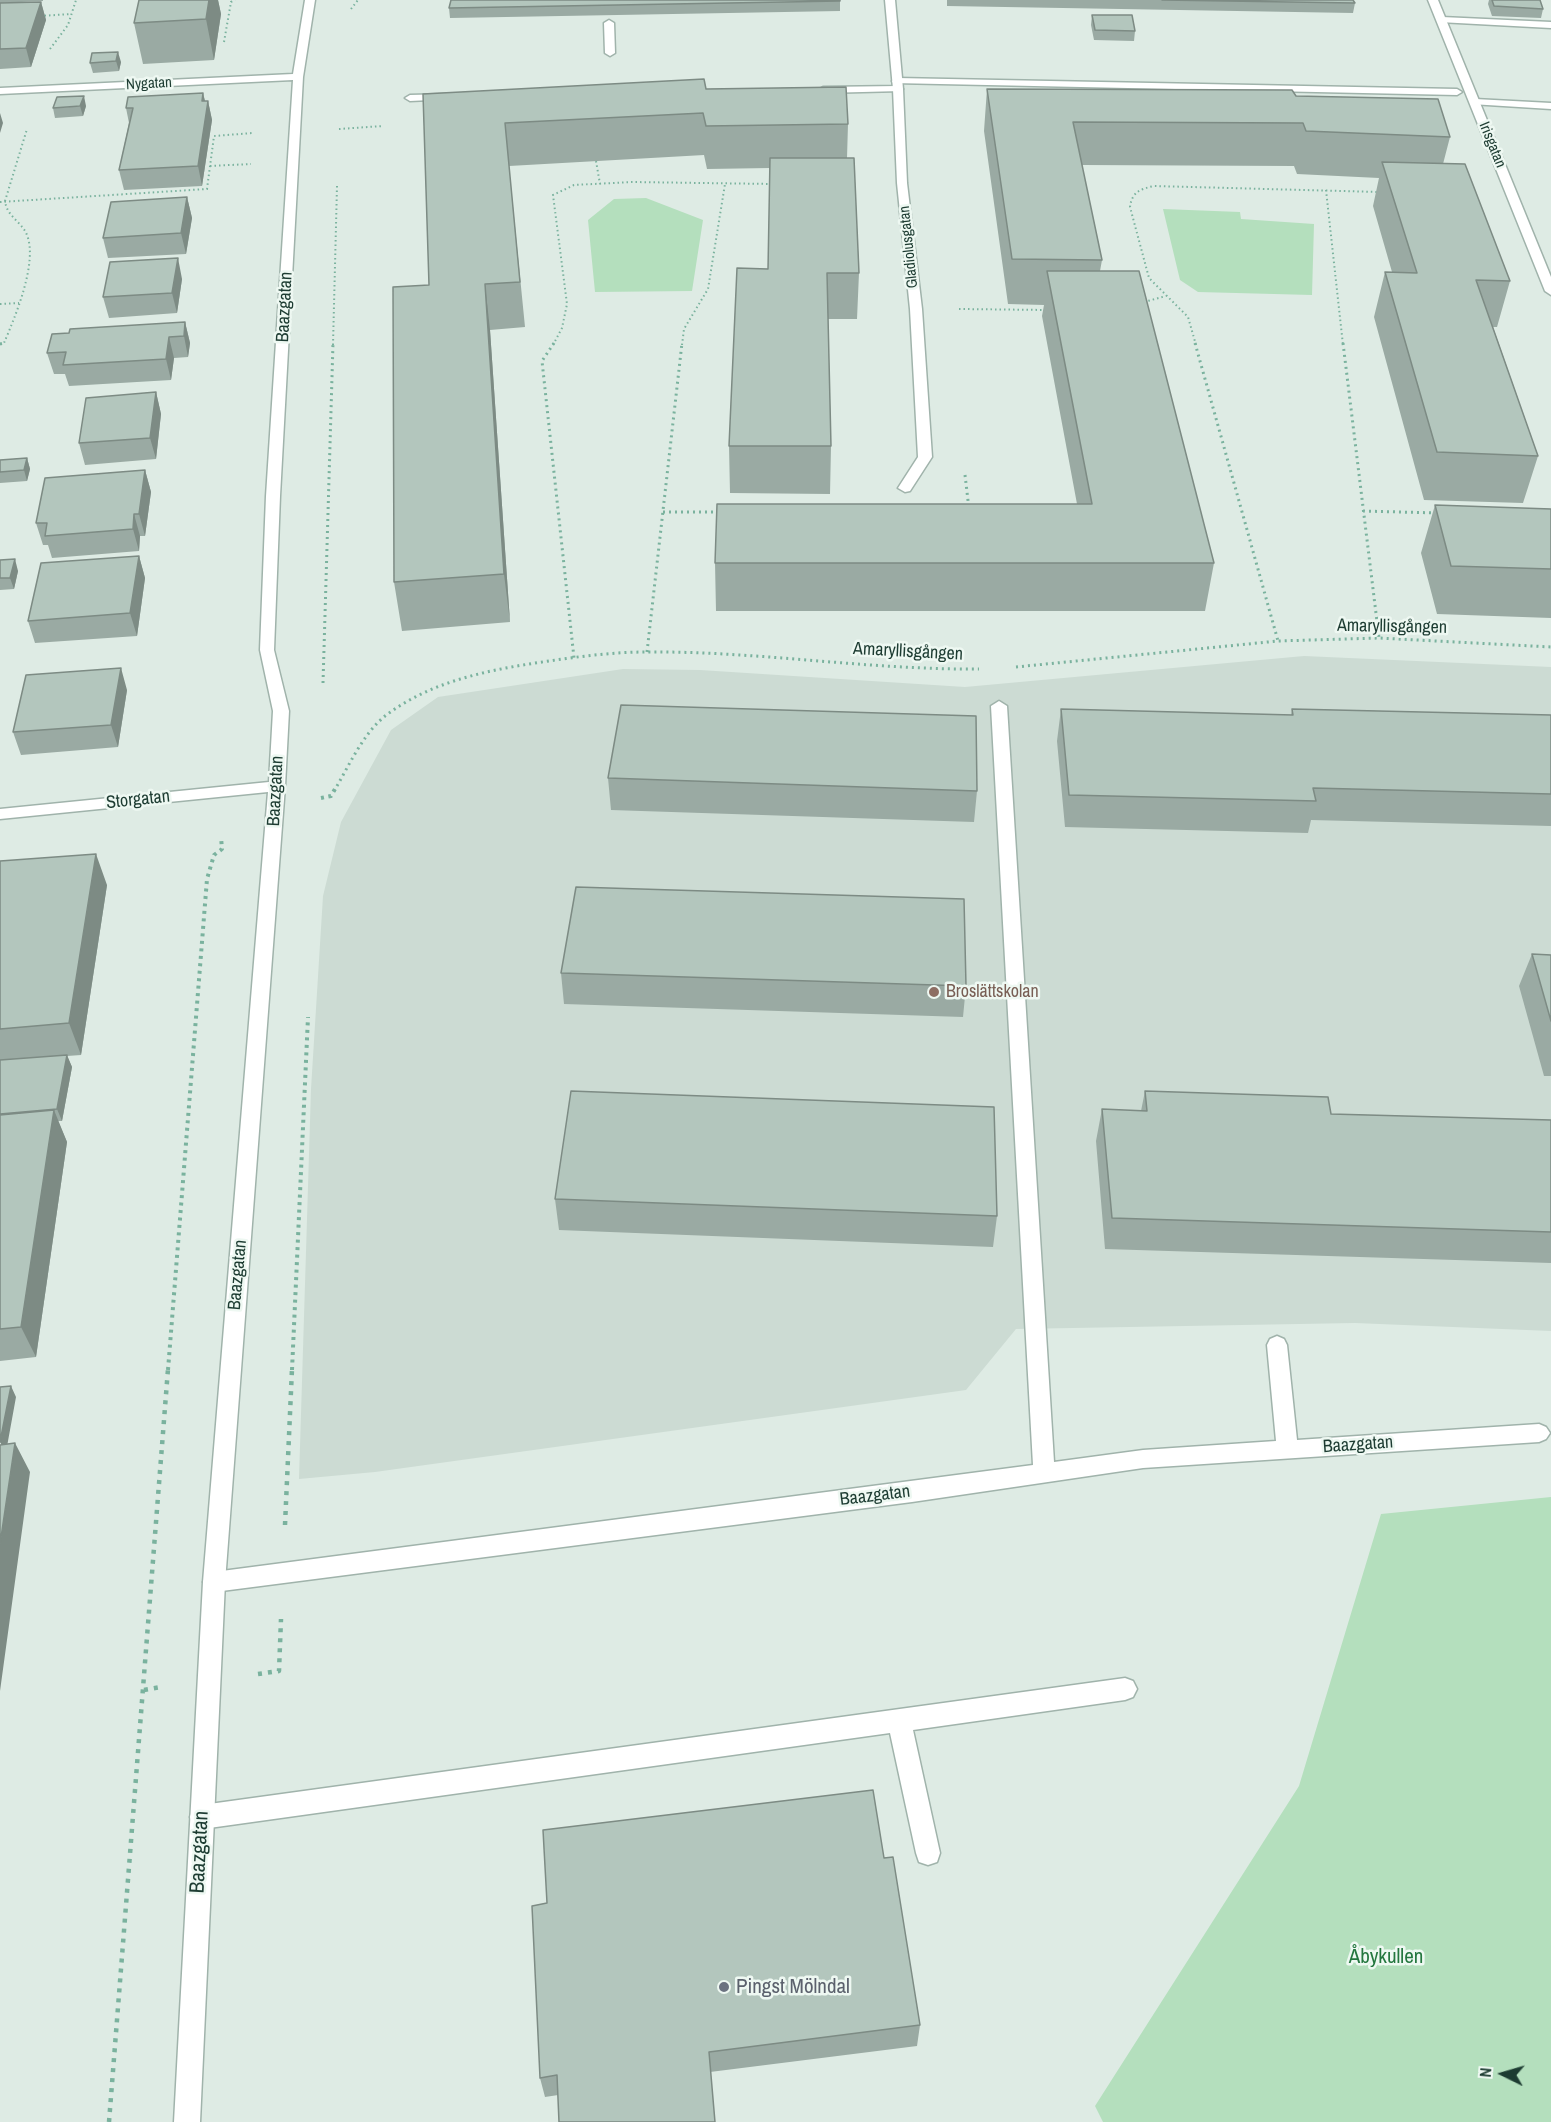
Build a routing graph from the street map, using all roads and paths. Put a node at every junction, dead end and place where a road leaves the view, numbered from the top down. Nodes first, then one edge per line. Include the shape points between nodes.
1 (310, 0) edge
2 (358, 0) edge
3 (890, 0) edge
4 (1434, 0) edge
5 (71, 14) dead end
6 (36, 16) edge
7 (346, 16) dead end
8 (1442, 20) junction
9 (609, 23) edge
10 (1551, 25) edge
11 (610, 53) dead end
12 (298, 77) junction
13 (898, 85) junction
14 (815, 90) edge
15 (0, 91) edge
16 (1457, 92) dead end
17 (458, 97) edge
18 (410, 98) dead end
19 (1475, 102) junction
20 (1551, 106) edge
21 (339, 118) dead end
22 (29, 122) dead end
23 (386, 126) dead end
24 (259, 133) dead end
25 (596, 161) edge
26 (255, 163) dead end
27 (210, 166) junction
28 (338, 177) dead end
29 (600, 184) junction
30 (725, 184) junction
31 (784, 184) edge
32 (1326, 190) junction
33 (1384, 192) edge
34 (5, 201) junction
35 (0, 202) edge
36 (1551, 291) edge
37 (1166, 296) junction
38 (20, 303) junction
39 (0, 304) edge
40 (1135, 305) edge
41 (916, 309) junction
42 (1054, 310) edge
43 (0, 344) edge
44 (905, 489) dead end
45 (1363, 511) junction
46 (663, 512) junction
47 (721, 512) edge
48 (1445, 514) edge
49 (1379, 638) junction
50 (1278, 641) junction
51 (1551, 647) edge
52 (647, 652) junction
53 (574, 658) junction
54 (986, 668) dead end
55 (1006, 668) dead end
56 (323, 686) dead end
57 (999, 706) dead end
58 (277, 786) junction
59 (317, 798) dead end
60 (0, 814) edge
61 (221, 837) dead end
62 (1277, 1345) dead end
63 (1539, 1433) dead end
64 (1287, 1449) junction
65 (1044, 1473) junction
66 (214, 1582) junction
67 (1125, 1689) dead end
68 (899, 1721) junction
69 (202, 1817) junction
70 (928, 1853) dead end
71 (110, 2122) edge
72 (187, 2122) edge

1 - 12 street, Baazgatan
2 - 7 path
3 - 13 street, Gladiolusgatan
4 - 8 street, Irisgatan
5 - 6 path
8 - 10 street
8 - 19 street, Irisgatan
9 - 11 street
12 - 15 street, Nygatan
12 - 58 street, Baazgatan via 267,650 281,711
13 - 14 street
13 - 16 street
13 - 41 street, Gladiolusgatan via 902,183
17 - 18 street
19 - 20 street
19 - 36 street, Irisgatan
21 - 23 path via 339,129
22 - 34 path
24 - 27 path via 214,136
25 - 29 path
26 - 27 path
27 - 34 path via 207,189
28 - 56 path
29 - 30 path
29 - 53 path via 574,186 553,195 567,312 560,334 542,361
30 - 31 path
30 - 46 path via 708,289 684,328
32 - 33 path
32 - 37 path via 1154,186 1138,190 1130,207 1149,278
32 - 45 path
34 - 35 path
34 - 38 path via 29,244
37 - 40 path
37 - 50 path via 1188,317
38 - 39 path
38 - 43 path via 4,343
41 - 42 path
41 - 44 street, Gladiolusgatan via 925,457
45 - 48 path
45 - 49 path
46 - 47 path
46 - 52 path
49 - 50 path, Amaryllisgången
49 - 51 path, Amaryllisgången
50 - 55 path, Amaryllisgången
52 - 53 path, Amaryllisgången
52 - 54 path, Amaryllisgången
53 - 59 path, Amaryllisgången via 483,671 421,693 383,718 331,796
57 - 65 street
58 - 60 street, Storgatan
58 - 66 street, Baazgatan
61 - 71 path via 222,849 214,855 207,879
62 - 64 street
63 - 64 street, Baazgatan
64 - 65 street, Baazgatan via 1143,1458
65 - 66 street, Baazgatan
66 - 69 street, Baazgatan
67 - 68 street
68 - 69 street
68 - 70 street
69 - 72 street, Baazgatan

